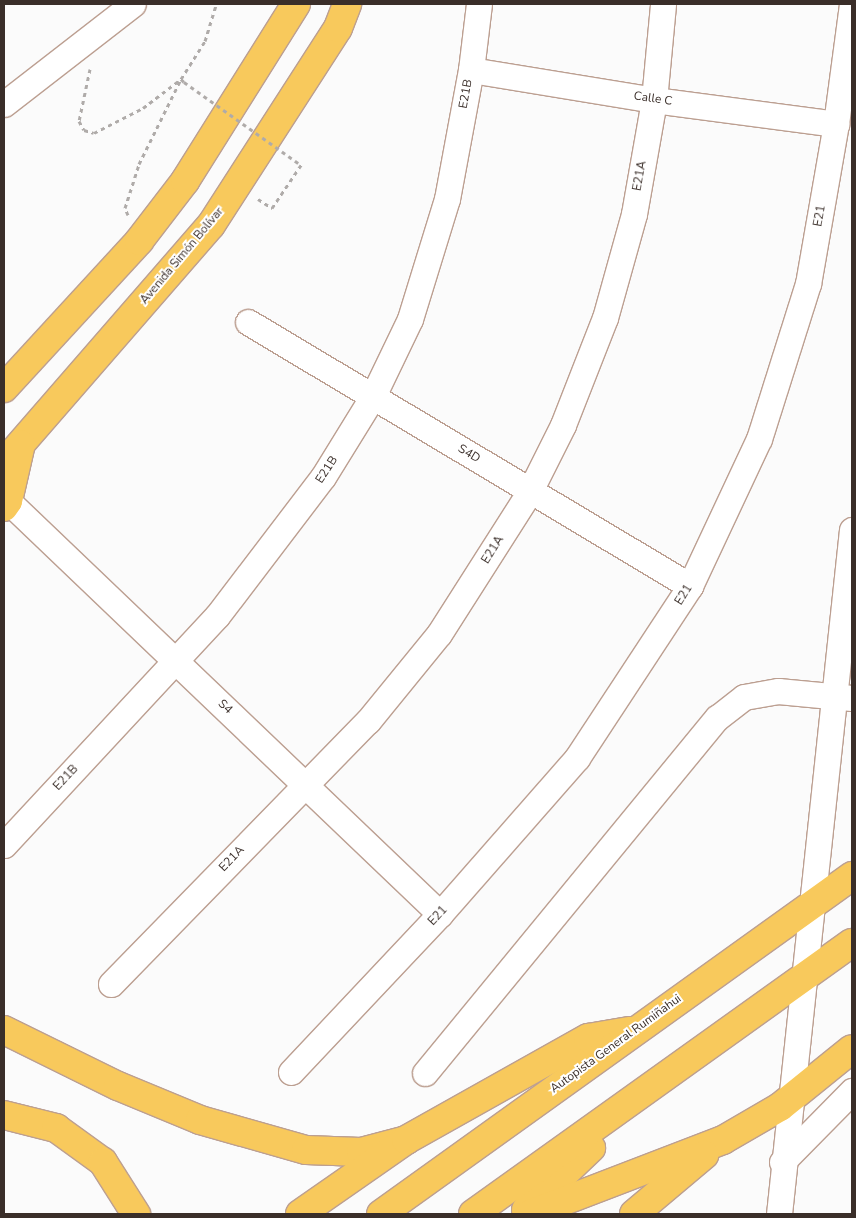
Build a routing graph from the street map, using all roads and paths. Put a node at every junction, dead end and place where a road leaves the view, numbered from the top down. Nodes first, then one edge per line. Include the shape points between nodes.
1 (133, 4) edge
2 (216, 4) edge
3 (296, 4) edge
4 (347, 4) edge
5 (479, 4) edge
6 (663, 4) edge
7 (852, 4) edge
8 (98, 31) junction
9 (471, 70) junction
10 (180, 80) junction
11 (654, 100) junction
12 (4, 104) edge
13 (836, 124) junction
14 (272, 208) dead end
15 (139, 241) junction
16 (248, 322) dead end
17 (4, 388) edge
18 (373, 396) junction
19 (12, 453) edge
20 (530, 490) junction
21 (6, 504) edge
22 (852, 530) edge
23 (690, 586) junction
24 (176, 660) junction
25 (843, 698) edge
26 (305, 784) junction
27 (4, 845) edge
28 (852, 876) edge
29 (440, 914) junction
30 (852, 943) edge
31 (111, 984) dead end
32 (4, 1030) edge
33 (634, 1031) junction
34 (852, 1049) edge
35 (291, 1072) dead end
36 (425, 1074) dead end
37 (661, 1082) junction
38 (852, 1091) edge
39 (4, 1115) edge
40 (406, 1140) junction
41 (723, 1140) junction
42 (783, 1160) junction
43 (136, 1214) edge
44 (300, 1214) edge
45 (380, 1214) edge
46 (473, 1214) edge
47 (522, 1214) edge
48 (530, 1214) edge
49 (634, 1214) edge
50 (779, 1214) edge

1 - 8 street
2 - 10 path via 204,41
3 - 15 highway via 185,181
4 - 19 highway, Avenida Simón Bolívar via 332,36 211,225
5 - 9 street, E21B
6 - 11 street, E21A
7 - 13 street, E21
8 - 10 path via 79,121 84,130 94,133 110,127 143,108
8 - 12 street
9 - 11 street, Calle C
9 - 18 street, E21B via 447,199 410,319
10 - 14 path, bridge via 302,165
10 - 15 path via 139,164 125,208
11 - 13 street, Calle C
11 - 20 street, E21A via 634,214 605,318 563,425
13 - 23 street, E21 via 808,284 759,439
15 - 17 highway
16 - 18 street, S4D
18 - 20 street, S4D
18 - 24 street, E21B via 323,477 285,529 217,616
19 - 21 highway
20 - 23 street, S4D
20 - 26 street, E21A via 439,634 368,720
21 - 24 street, S4
22 - 25 street
23 - 29 street, E21 via 577,758
24 - 26 street, S4
24 - 27 street, E21B
25 - 36 street via 778,691 744,697 717,718
25 - 42 street via 821,842
26 - 29 street, S4
26 - 31 street, E21A
28 - 33 highway, Autopista General Rumiñahui
29 - 35 street, E21
30 - 37 highway
32 - 40 highway via 118,1086 200,1120 306,1150 361,1152
33 - 40 highway via 588,1038
33 - 45 highway, Autopista General Rumiñahui
34 - 41 highway via 780,1107
37 - 46 highway
37 - 47 highway
38 - 42 street
39 - 43 highway via 56,1128 103,1162
40 - 44 highway
41 - 48 highway
41 - 49 highway
42 - 50 street

